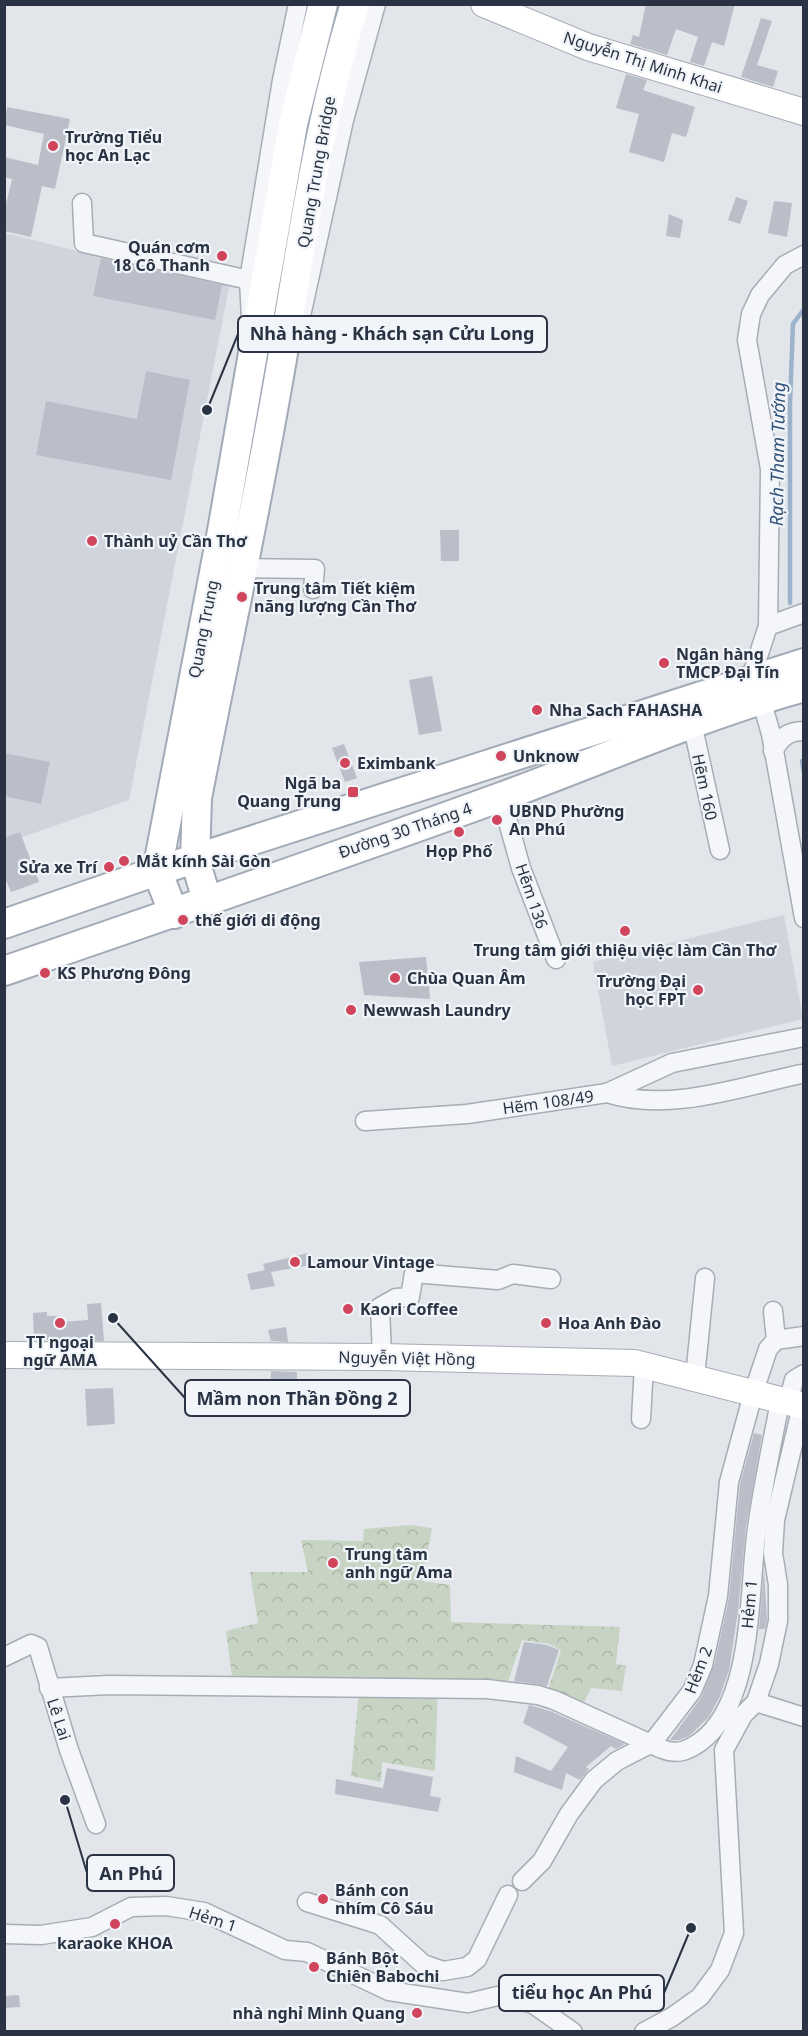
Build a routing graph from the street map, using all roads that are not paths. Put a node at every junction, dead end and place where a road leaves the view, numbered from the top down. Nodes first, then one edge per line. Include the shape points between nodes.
1 (298, 4) edge
2 (323, 4) edge
3 (355, 4) edge
4 (376, 4) edge
5 (484, 4) edge
6 (804, 111) edge
7 (82, 203) dead end
8 (804, 255) edge
9 (249, 280) junction
10 (256, 338) junction
11 (285, 344) junction
12 (241, 568) junction
13 (314, 589) dead end
14 (804, 613) edge
15 (768, 626) junction
16 (804, 663) edge
17 (804, 687) edge
18 (755, 690) junction
19 (692, 723) junction
20 (804, 731) edge
21 (773, 751) junction
22 (501, 797) junction
23 (720, 850) dead end
24 (195, 860) junction
25 (157, 871) junction
26 (207, 900) junction
27 (174, 914) junction
28 (804, 918) edge
29 (4, 924) edge
30 (556, 959) dead end
31 (4, 971) edge
32 (804, 1037) edge
33 (801, 1074) dead end
34 (607, 1093) junction
35 (365, 1121) dead end
36 (705, 1278) dead end
37 (552, 1279) dead end
38 (773, 1311) dead end
39 (804, 1336) edge
40 (776, 1340) junction
41 (4, 1355) edge
42 (382, 1357) junction
43 (644, 1365) junction
44 (804, 1374) edge
45 (695, 1377) junction
46 (753, 1394) junction
47 (793, 1404) edge
48 (641, 1419) dead end
49 (4, 1657) edge
50 (49, 1688) junction
51 (756, 1702) junction
52 (804, 1717) edge
53 (652, 1743) junction
54 (96, 1824) dead end
55 (522, 1881) dead end
56 (508, 1894) dead end
57 (307, 1902) dead end
58 (4, 1934) edge
59 (573, 2031) edge
60 (644, 2031) edge

1 - 9 street, Quang Trung
2 - 10 main road, Quang Trung Bridge via 293,124
3 - 11 main road, Quang Trung Bridge via 322,129
4 - 11 street via 344,120 302,313
5 - 6 street, Nguyễn Thị Minh Khai via 588,47
7 - 9 street via 84,243
8 - 15 street via 785,265 760,295 751,314 747,340 771,469
9 - 10 street, Quang Trung via 249,311
10 - 25 main road, Quang Trung
11 - 12 main road, Quang Trung
12 - 13 street via 315,569
12 - 24 main road, Quang Trung via 196,798
14 - 15 street
15 - 18 street
16 - 18 main road, Đường 30 Tháng 4
17 - 18 main road, Đường 30 Tháng 4
18 - 19 main road, Đường 30 Tháng 4
18 - 21 street
18 - 24 main road, Đường 30 Tháng 4
19 - 22 main road, Đường 30 Tháng 4
19 - 23 street, Hẽm 160
20 - 21 street via 785,735
21 - 28 street
22 - 26 main road, Đường 30 Tháng 4
22 - 30 street, Hẽm 136 via 521,868
24 - 25 main road, Đường 30 Tháng 4
24 - 26 main road, Quang Trung
25 - 27 main road
25 - 29 main road, Đường 30 Tháng 4
26 - 27 main road, Đường 30 Tháng 4
27 - 31 main road, Đường 30 Tháng 4
32 - 34 street via 672,1064
33 - 34 street, Hẽm 108/49 via 661,1101 623,1099
34 - 35 street, Hẽm 108/49 via 467,1114
36 - 45 street
37 - 42 street via 513,1274 498,1280 414,1273 410,1297 396,1298 380,1307
38 - 40 street
39 - 40 street
40 - 46 street via 768,1349
41 - 42 street, Nguyễn Việt Hồng
42 - 43 street, Nguyễn Việt Hồng
43 - 45 street, Nguyễn Việt Hồng
43 - 48 street
44 - 47 street via 794,1380
45 - 46 street, Nguyễn Việt Hồng
46 - 47 street, Nguyễn Việt Hồng
46 - 53 street, Hẻm 2 via 729,1482 718,1596 703,1665 692,1691
47 - 51 street via 774,1532 778,1621
47 - 53 street, Hẻm 1 via 757,1525 745,1646 730,1705 711,1732 692,1748 673,1753
49 - 50 street, Lê Lai via 35,1645
50 - 53 street, Hẻm 1 via 109,1685 487,1689 554,1700
50 - 54 street, Lê Lai
51 - 52 street
51 - 60 street via 743,1715 724,1750 734,1933 720,1970 700,1996
53 - 55 street, Hẻm 2 via 616,1761 594,1780 542,1861
56 - 57 street via 477,1959 467,1967 443,1971 423,1964 380,1925
58 - 59 street, Hẻm 1 via 41,1935 92,1927 131,1907 166,1906 204,1912 285,1950 307,1952 389,1991 468,2003 502,1995 533,2004

